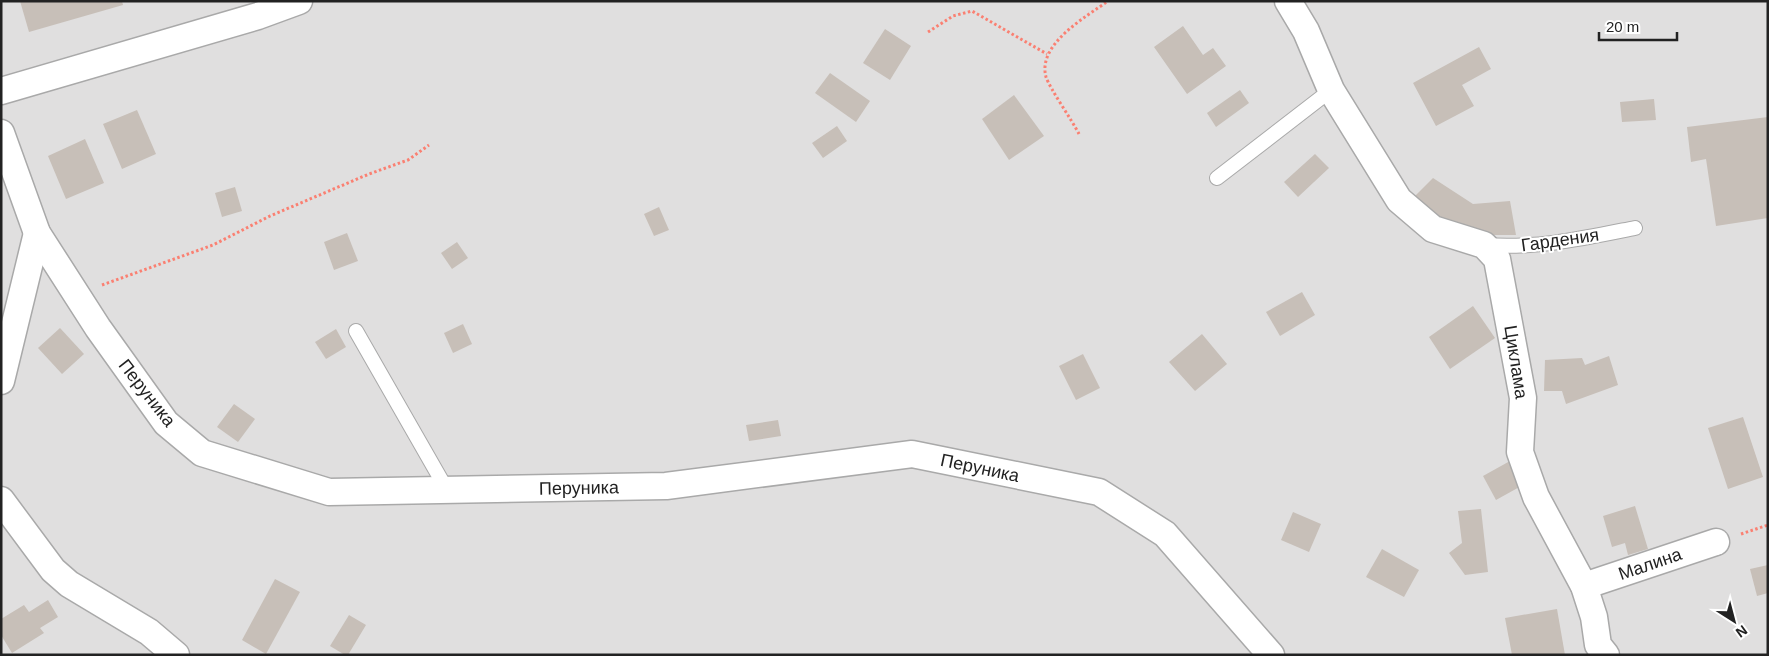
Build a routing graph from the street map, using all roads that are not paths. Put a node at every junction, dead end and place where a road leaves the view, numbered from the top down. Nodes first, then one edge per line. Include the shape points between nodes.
1 (299, 1) edge
2 (1288, 1) edge
3 (1331, 90) junction
4 (1, 91) edge
5 (1, 133) edge
6 (1217, 178) dead end
7 (1635, 228) dead end
8 (37, 233) junction
9 (1484, 245) junction
10 (356, 331) dead end
11 (1, 381) edge
12 (447, 490) junction
13 (1, 500) edge
14 (1716, 542) dead end
15 (1584, 586) junction
16 (176, 655) edge
17 (1271, 655) edge
18 (1606, 655) edge

1 - 4 street via 258,16
2 - 3 street via 1306,31
3 - 6 lane
3 - 9 street via 1399,200 1433,229
5 - 8 street, Перуника
7 - 9 lane, Гардения via 1553,244 1515,248
8 - 11 street
8 - 12 street, Перуника via 76,295 166,423 202,453 329,492
9 - 15 street, Циклама via 1497,260 1524,398 1520,452 1536,497
10 - 12 lane
12 - 17 street, Перуника via 666,486 912,454 1099,492 1165,534
13 - 16 street via 53,570 69,584 149,632
14 - 15 street, Малина
15 - 18 street, Циклама via 1594,617 1598,645

